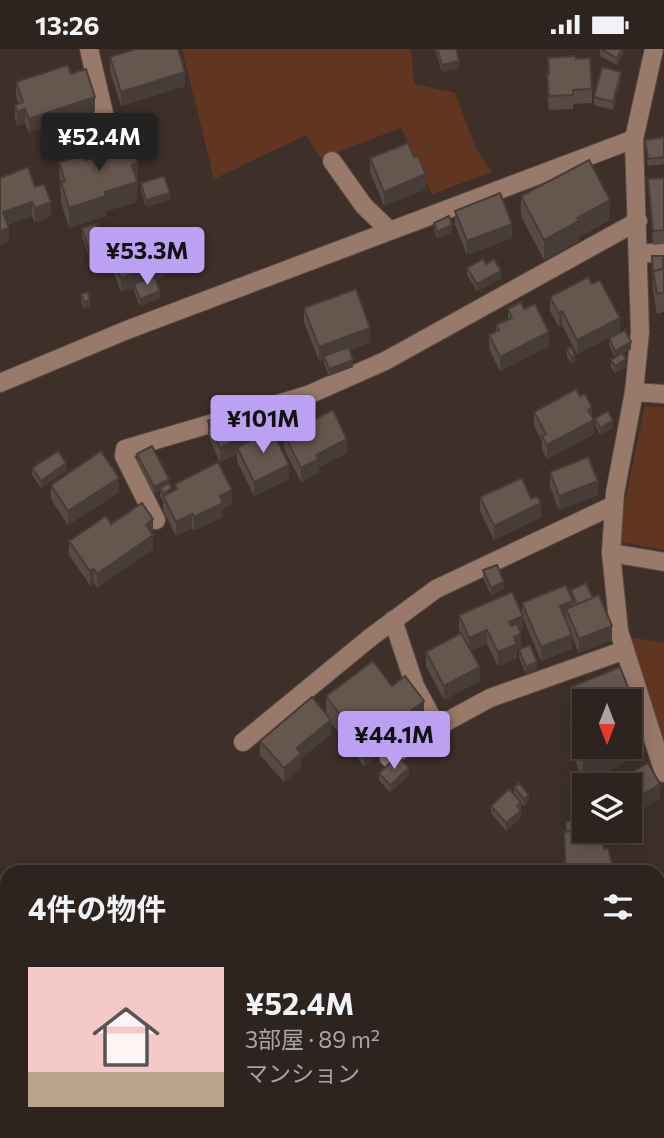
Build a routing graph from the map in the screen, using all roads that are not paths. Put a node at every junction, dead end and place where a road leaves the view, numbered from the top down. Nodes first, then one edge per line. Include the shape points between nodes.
1 (89, 49) edge
2 (654, 49) edge
3 (106, 122) dead end
4 (634, 139) junction
5 (332, 162) dead end
6 (638, 221) junction
7 (389, 230) junction
8 (664, 252) edge
9 (639, 254) junction
10 (0, 383) edge
11 (634, 392) junction
12 (664, 394) edge
13 (614, 505) junction
14 (156, 520) edge
15 (611, 553) junction
16 (664, 562) edge
17 (393, 620) junction
18 (625, 650) junction
19 (437, 727) junction
20 (243, 742) dead end
21 (389, 758) dead end
22 (664, 773) edge

1 - 3 street
2 - 4 street
4 - 6 street
4 - 7 street
5 - 7 street via 364,206
6 - 9 street
6 - 14 street via 385,361 308,395 125,449 124,456
7 - 10 street
8 - 9 street
9 - 11 street via 640,332
11 - 12 street
11 - 13 street
13 - 15 street
13 - 17 street via 436,589
15 - 16 street
15 - 18 street
17 - 19 street via 415,686
17 - 20 street
18 - 19 street via 490,698
18 - 22 street
19 - 21 street

